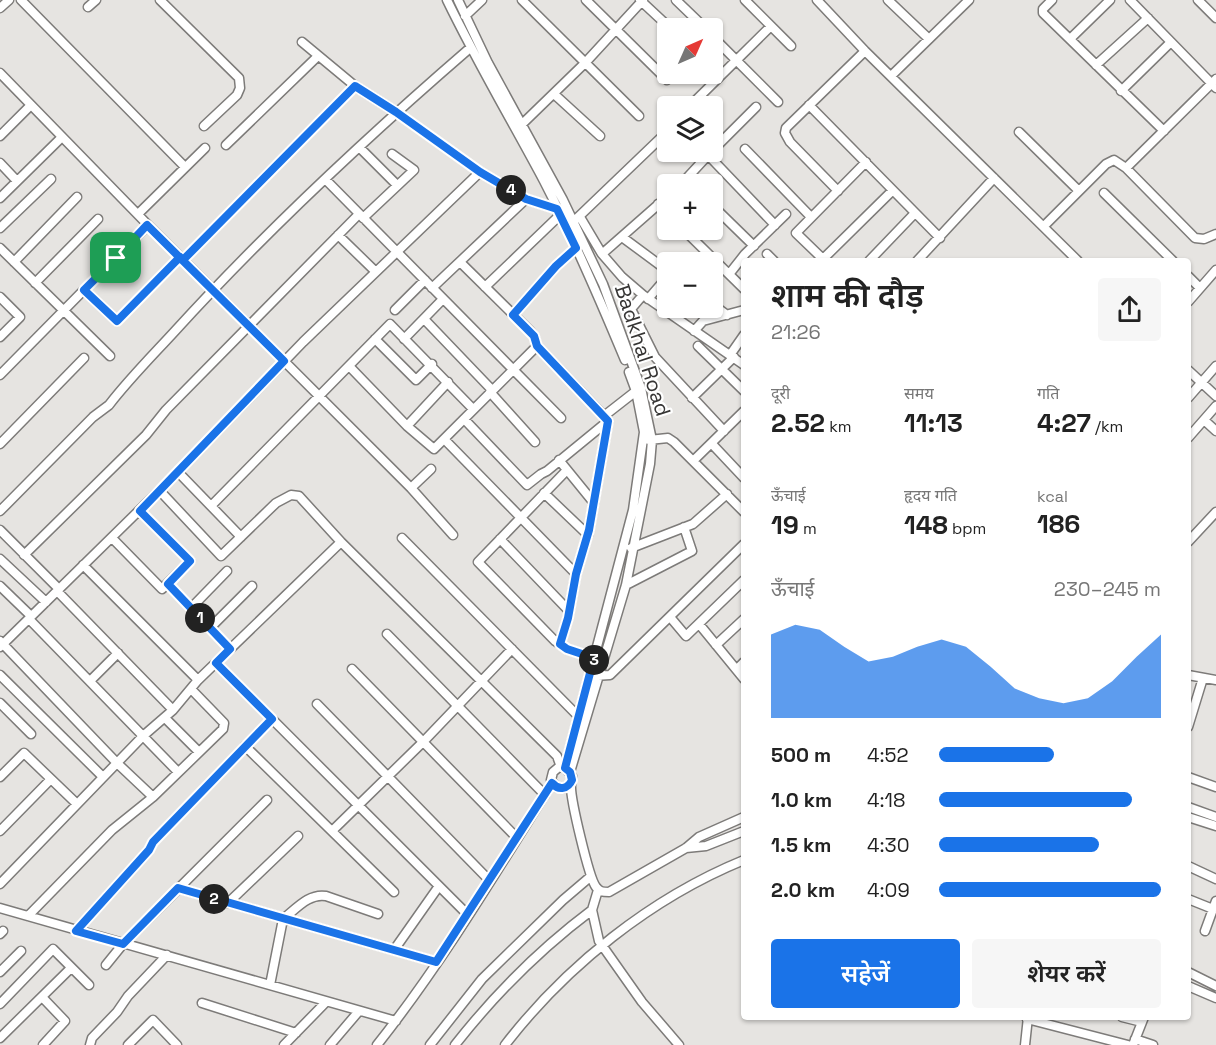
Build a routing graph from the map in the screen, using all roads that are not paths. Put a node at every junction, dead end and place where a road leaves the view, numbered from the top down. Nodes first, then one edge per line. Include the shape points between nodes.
1 (9, 0) edge
2 (21, 0) edge
3 (96, 0) edge
4 (160, 0) edge
5 (447, 0) edge
6 (458, 0) edge
7 (482, 0) edge
8 (522, 0) edge
9 (586, 0) edge
10 (642, 0) edge
11 (676, 0) edge
12 (745, 0) edge
13 (817, 0) edge
14 (888, 0) edge
15 (969, 0) edge
16 (1052, 0) edge
17 (1110, 0) edge
18 (1130, 0) edge
19 (1198, 0) edge
20 (88, 7) dead end
21 (0, 8) edge
22 (465, 16) junction
23 (660, 18) edge
24 (695, 18) edge
25 (1148, 18) junction
26 (1216, 18) edge
27 (771, 26) junction
28 (615, 28) junction
29 (930, 39) junction
30 (1070, 39) junction
31 (302, 42) dead end
32 (1171, 42) junction
33 (791, 46) dead end
34 (723, 47) edge
35 (470, 48) junction
36 (865, 51) junction
37 (318, 56) junction
38 (736, 60) junction
39 (585, 63) junction
40 (1096, 65) junction
41 (657, 70) edge
42 (0, 73) edge
43 (891, 76) junction
44 (1214, 84) edge
45 (355, 86) junction
46 (1122, 91) junction
47 (554, 94) junction
48 (700, 96) edge
49 (777, 102) dead end
50 (31, 105) junction
51 (810, 105) junction
52 (756, 107) dead end
53 (396, 112) junction
54 (639, 116) dead end
55 (204, 126) dead end
56 (518, 128) junction
57 (1164, 131) junction
58 (1019, 132) dead end
59 (0, 136) edge
60 (600, 136) dead end
61 (62, 137) junction
62 (723, 141) edge
63 (657, 142) edge
64 (226, 145) dead end
65 (359, 147) junction
66 (205, 148) dead end
67 (745, 149) dead end
68 (392, 154) dead end
69 (704, 162) edge
70 (719, 162) edge
71 (866, 162) junction
72 (0, 163) edge
73 (185, 166) junction
74 (1126, 168) junction
75 (480, 172) junction
76 (694, 174) edge
77 (994, 177) junction
78 (51, 179) dead end
79 (325, 179) junction
80 (17, 181) junction
81 (397, 185) junction
82 (838, 191) junction
83 (892, 191) junction
84 (1079, 191) junction
85 (1104, 194) dead end
86 (77, 197) dead end
87 (0, 198) edge
88 (526, 199) junction
89 (657, 205) edge
90 (559, 212) junction
91 (915, 213) junction
92 (138, 214) junction
93 (786, 214) dead end
94 (361, 216) junction
95 (723, 216) edge
96 (811, 217) junction
97 (98, 219) dead end
98 (577, 219) junction
99 (147, 225) junction
100 (775, 225) junction
101 (1044, 226) junction
102 (0, 228) edge
103 (567, 229) junction
104 (1216, 234) edge
105 (338, 235) junction
106 (622, 237) junction
107 (940, 238) junction
108 (695, 240) edge
109 (754, 246) junction
110 (0, 248) edge
111 (576, 248) junction
112 (397, 253) junction
113 (602, 254) junction
114 (182, 258) junction
115 (743, 258) edge
116 (822, 258) edge
117 (826, 258) edge
118 (872, 258) edge
119 (920, 258) edge
120 (1075, 258) edge
121 (1170, 258) edge
122 (741, 261) edge
123 (14, 262) junction
124 (460, 262) junction
125 (657, 263) edge
126 (1216, 270) edge
127 (376, 272) junction
128 (730, 273) junction
129 (1191, 279) edge
130 (425, 280) junction
131 (35, 283) junction
132 (657, 286) edge
133 (741, 286) edge
134 (485, 287) junction
135 (432, 288) junction
136 (1200, 288) junction
137 (84, 290) junction
138 (213, 290) junction
139 (0, 297) edge
140 (645, 297) junction
141 (1191, 298) edge
142 (443, 299) junction
143 (64, 310) junction
144 (395, 310) dead end
145 (741, 311) edge
146 (723, 312) edge
147 (513, 315) junction
148 (727, 315) junction
149 (424, 319) junction
150 (249, 326) junction
151 (694, 331) junction
152 (0, 336) edge
153 (375, 339) junction
154 (404, 339) junction
155 (741, 340) edge
156 (537, 346) junction
157 (698, 346) dead end
158 (110, 356) dead end
159 (732, 356) junction
160 (84, 358) dead end
161 (284, 361) junction
162 (741, 363) edge
163 (432, 364) junction
164 (348, 366) junction
165 (1216, 366) edge
166 (513, 369) junction
167 (722, 369) junction
168 (1191, 373) edge
169 (0, 375) edge
170 (448, 382) junction
171 (1202, 383) junction
172 (741, 388) edge
173 (491, 391) junction
174 (636, 391) junction
175 (1191, 395) edge
176 (319, 396) junction
177 (1216, 396) edge
178 (692, 398) junction
179 (1216, 406) edge
180 (474, 409) junction
181 (741, 417) edge
182 (464, 418) junction
183 (561, 418) dead end
184 (606, 419) junction
185 (1204, 420) junction
186 (407, 426) junction
187 (724, 431) junction
188 (1216, 431) edge
189 (1191, 435) edge
190 (444, 439) junction
191 (648, 440) junction
192 (535, 442) dead end
193 (0, 444) edge
194 (712, 444) junction
195 (559, 460) junction
196 (694, 460) junction
197 (431, 469) dead end
198 (567, 470) junction
199 (178, 472) junction
200 (741, 475) edge
201 (411, 488) junction
202 (160, 491) junction
203 (544, 493) junction
204 (727, 494) junction
205 (594, 503) junction
206 (211, 506) junction
207 (741, 509) edge
208 (0, 511) edge
209 (140, 511) junction
210 (1216, 512) edge
211 (521, 517) junction
212 (684, 527) junction
213 (0, 530) edge
214 (453, 535) dead end
215 (588, 535) junction
216 (241, 537) junction
217 (112, 538) junction
218 (402, 538) dead end
219 (500, 539) junction
220 (1191, 539) edge
221 (341, 542) junction
222 (634, 547) junction
223 (741, 547) edge
224 (622, 551) junction
225 (24, 555) junction
226 (0, 559) edge
227 (83, 565) junction
228 (227, 571) dead end
229 (576, 574) junction
230 (741, 583) edge
231 (168, 584) junction
232 (626, 585) junction
233 (0, 586) edge
234 (252, 586) dead end
235 (58, 590) junction
236 (46, 602) junction
237 (191, 608) junction
238 (569, 610) junction
239 (30, 617) junction
240 (670, 617) junction
241 (741, 622) edge
242 (699, 624) junction
243 (210, 628) junction
244 (387, 634) dead end
245 (1, 644) edge
246 (560, 644) junction
247 (717, 645) junction
248 (230, 649) junction
249 (512, 649) junction
250 (117, 653) junction
251 (594, 658) junction
252 (216, 663) junction
253 (741, 665) edge
254 (352, 669) dead end
255 (737, 669) junction
256 (0, 675) edge
257 (741, 675) edge
258 (595, 676) junction
259 (1191, 676) edge
260 (1203, 678) junction
261 (198, 680) junction
262 (482, 680) junction
263 (1216, 680) edge
264 (90, 681) junction
265 (191, 689) junction
266 (0, 703) edge
267 (317, 705) dead end
268 (456, 705) junction
269 (173, 710) junction
270 (579, 717) junction
271 (1191, 717) edge
272 (165, 718) junction
273 (272, 719) junction
274 (31, 734) dead end
275 (143, 736) junction
276 (424, 741) junction
277 (245, 746) junction
278 (199, 752) junction
279 (117, 763) junction
280 (565, 769) junction
281 (178, 772) junction
282 (0, 777) edge
283 (103, 777) junction
284 (389, 777) junction
285 (51, 778) junction
286 (1191, 778) edge
287 (552, 783) junction
288 (570, 784) junction
289 (1216, 787) edge
290 (545, 795) junction
291 (153, 797) junction
292 (267, 800) dead end
293 (76, 804) junction
294 (359, 807) junction
295 (1191, 808) edge
296 (1216, 817) edge
297 (741, 818) edge
298 (1191, 818) edge
299 (1216, 826) edge
300 (0, 831) edge
301 (332, 831) junction
302 (741, 832) edge
303 (298, 836) dead end
304 (518, 838) junction
305 (686, 848) junction
306 (741, 861) edge
307 (1191, 867) edge
308 (590, 877) junction
309 (1216, 879) edge
310 (490, 881) junction
311 (0, 884) edge
312 (439, 886) junction
313 (178, 888) junction
314 (598, 890) junction
315 (394, 892) dead end
316 (1191, 900) edge
317 (228, 903) junction
318 (1215, 905) edge
319 (0, 908) edge
320 (592, 910) junction
321 (378, 914) dead end
322 (468, 915) junction
323 (28, 916) junction
324 (283, 919) junction
325 (76, 931) junction
326 (1205, 931) dead end
327 (123, 944) junction
328 (602, 946) junction
329 (394, 950) junction
330 (21, 951) dead end
331 (167, 956) junction
332 (436, 962) junction
333 (106, 965) dead end
334 (71, 968) junction
335 (0, 972) edge
336 (1191, 974) edge
337 (89, 985) dead end
338 (270, 985) junction
339 (1216, 986) edge
340 (1191, 987) edge
341 (42, 997) junction
342 (1216, 998) edge
343 (326, 1002) junction
344 (202, 1003) dead end
345 (0, 1004) edge
346 (359, 1011) junction
347 (1028, 1020) edge
348 (1042, 1020) edge
349 (1143, 1020) edge
350 (396, 1021) junction
351 (296, 1033) junction
352 (0, 1038) edge
353 (170, 1038) junction
354 (1134, 1042) edge
355 (43, 1045) edge
356 (90, 1045) edge
357 (128, 1045) edge
358 (162, 1045) edge
359 (177, 1045) edge
360 (284, 1045) edge
361 (330, 1045) edge
362 (377, 1045) edge
363 (430, 1045) edge
364 (455, 1045) edge
365 (505, 1045) edge
366 (680, 1045) edge
367 (1025, 1045) edge
368 (1128, 1045) edge
369 (1153, 1045) edge

1 - 21 street
2 - 73 street
3 - 20 street
4 - 55 street via 239,78 237,95
5 - 35 street, Badkhal Road
6 - 22 street, Badkhal Road
7 - 22 street
8 - 39 street
9 - 28 street
10 - 23 street
10 - 28 street
11 - 24 street
12 - 27 street
13 - 36 street
14 - 29 street
15 - 29 street
16 - 30 street via 1043,12
17 - 30 street
18 - 25 street
19 - 26 street
22 - 56 street, Badkhal Road
25 - 32 street
25 - 40 street
27 - 33 street
27 - 38 street
28 - 39 street
28 - 41 street
29 - 43 street
30 - 40 street
31 - 37 street
32 - 44 street
32 - 46 street
34 - 38 street
35 - 53 street
35 - 56 street, Badkhal Road
36 - 43 street
36 - 51 street
37 - 45 street
37 - 64 street
38 - 48 street
38 - 49 street
39 - 47 street
39 - 54 street
40 - 46 street
42 - 50 street
43 - 77 street
44 - 57 street
45 - 53 street
45 - 114 street
46 - 57 street
47 - 56 street
47 - 60 street
50 - 59 street
50 - 61 street
51 - 71 street
51 - 82 street via 785,133
52 - 62 street
53 - 65 street
53 - 75 street
56 - 90 street, Badkhal Road
56 - 98 street, Badkhal Road
57 - 74 street
58 - 84 street
61 - 80 street
61 - 92 street
63 - 98 street
65 - 79 street
65 - 81 street
66 - 73 street
67 - 96 street
68 - 81 street via 414,170
69 - 76 street
70 - 100 street
71 - 82 street
71 - 83 street
72 - 80 street
73 - 92 street
74 - 84 street via 1110,161
74 - 104 street via 1195,238
75 - 88 street
75 - 112 street
77 - 101 street
77 - 107 street
78 - 102 street
79 - 94 street
79 - 138 street
80 - 87 street
81 - 94 street
82 - 96 street
83 - 91 street
83 - 117 street
84 - 101 street
85 - 121 street
86 - 123 street
88 - 90 street
88 - 124 street
89 - 106 street
90 - 103 street, Badkhal Road
90 - 134 street
91 - 107 street
91 - 118 street
92 - 99 street
93 - 100 street
94 - 105 street
94 - 112 street
95 - 109 street
96 - 116 street via 796,232
97 - 131 street
98 - 103 street
98 - 113 street
98 - 191 street, Badkhal Road via 641,388
99 - 114 street
99 - 137 street
100 - 109 street
101 - 120 street
103 - 111 street, Badkhal Road
105 - 127 street
105 - 150 street
106 - 113 street
106 - 125 street
107 - 119 street
108 - 128 street
109 - 115 street
110 - 123 street
111 - 147 street
111 - 174 street, Badkhal Road
112 - 127 street
112 - 130 street
113 - 140 street
114 - 137 street via 117,321
114 - 138 street
122 - 128 street
123 - 131 street
124 - 134 street
124 - 135 street
126 - 136 street
127 - 161 street
128 - 133 street
129 - 136 street
130 - 135 street
130 - 144 street
131 - 143 street
132 - 140 street
134 - 147 street
135 - 142 street
136 - 141 street
137 - 143 street
138 - 150 street
138 - 208 street via 109,405
139 - 152 street via 20,317
140 - 151 street
140 - 178 street via 631,309 655,357
142 - 149 street
142 - 166 street
143 - 158 street
143 - 169 street
145 - 148 street
146 - 148 street
147 - 156 street via 534,336
148 - 151 street via 703,321
149 - 154 street
149 - 173 street
150 - 161 street
150 - 225 street
151 - 159 street
153 - 154 street via 390,324
153 - 163 street via 416,380
153 - 164 street
154 - 163 street
155 - 159 street
156 - 166 street
156 - 184 street
157 - 167 street
159 - 162 street
159 - 167 street
160 - 193 street
161 - 176 street
161 - 199 street
163 - 170 street
164 - 176 street
164 - 186 street
165 - 171 street
166 - 173 street
166 - 183 street
167 - 172 street
167 - 178 street
168 - 171 street
170 - 180 street
170 - 186 street
171 - 175 street
171 - 177 street
173 - 180 street
173 - 192 street
174 - 184 street
174 - 191 street, Badkhal Road
176 - 201 street
176 - 206 street
178 - 187 street
179 - 185 street
180 - 182 street
181 - 187 street
182 - 190 street
182 - 195 street via 527,485
184 - 195 street
184 - 205 street
185 - 188 street
185 - 189 street
186 - 190 street via 434,449
187 - 194 street
190 - 211 street
191 - 196 street via 668,438
191 - 222 street, Badkhal Road via 650,464
191 - 224 street, Badkhal Road
194 - 196 street
194 - 200 street
195 - 198 street
196 - 204 street
197 - 201 street
198 - 203 street
198 - 205 street
199 - 202 street
199 - 206 street
201 - 214 street
202 - 209 street
202 - 216 street via 221,556
203 - 211 street
203 - 215 street
204 - 207 street
204 - 212 street via 693,524
205 - 215 street
206 - 216 street
209 - 217 street
209 - 231 street via 190,561
210 - 220 street
211 - 219 street
211 - 229 street
212 - 222 street
212 - 232 street via 692,551
213 - 225 street
215 - 229 street
216 - 221 street via 276,503 295,494
217 - 227 street
217 - 231 street via 162,589
218 - 249 street
219 - 238 street
219 - 246 street via 478,562
221 - 248 street
221 - 262 street
222 - 224 street
222 - 232 street, Badkhal Road
223 - 240 street
224 - 251 street, Badkhal Road
225 - 235 street
226 - 236 street
227 - 235 street
227 - 261 street
228 - 237 street
229 - 238 street
230 - 242 street
231 - 237 street
232 - 258 street, Badkhal Road
233 - 239 street
234 - 243 street
235 - 236 street
235 - 250 street
236 - 239 street
237 - 243 street
238 - 246 street
239 - 245 street
239 - 264 street
240 - 242 street via 686,636
240 - 258 street via 610,675
241 - 247 street
242 - 247 street
243 - 248 street
244 - 268 street
245 - 279 street
246 - 251 street
247 - 255 street
248 - 252 street
249 - 262 street
249 - 270 street
250 - 264 street
250 - 269 street
251 - 258 street, Badkhal Road
252 - 261 street
252 - 273 street
253 - 255 street
254 - 276 street
255 - 257 street
256 - 283 street
258 - 270 street, Badkhal Road
258 - 280 street, Badkhal Road
259 - 260 street
260 - 263 street
260 - 271 street
261 - 265 street
262 - 268 street
262 - 280 street via 557,756
264 - 275 street
265 - 269 street
265 - 278 street via 224,723 223,729
266 - 274 street
267 - 284 street
268 - 276 street
268 - 290 street
269 - 272 street
270 - 280 street, Badkhal Road
272 - 275 street
272 - 278 street
273 - 277 street
273 - 294 street
275 - 279 street
275 - 281 street
276 - 284 street
276 - 304 street
277 - 301 street
277 - 325 street via 153,842
278 - 281 street
279 - 283 street
279 - 291 street
280 - 287 street via 553,772
280 - 288 street via 572,776
281 - 291 street
282 - 285 street via 24,753
283 - 293 street
284 - 294 street
284 - 310 street
285 - 293 street
285 - 300 street
286 - 289 street
287 - 288 street via 560,788
287 - 290 street
288 - 308 street
290 - 304 street
291 - 323 street via 112,830
292 - 313 street
293 - 311 street
294 - 301 street
294 - 312 street
295 - 296 street
297 - 305 street via 699,837
298 - 299 street
301 - 315 street
302 - 305 street via 706,846
303 - 317 street
304 - 310 street
305 - 314 street via 609,892
306 - 328 street via 664,899
307 - 309 street
308 - 314 street
308 - 363 street via 482,979
310 - 322 street
312 - 322 street
312 - 329 street
313 - 317 street
313 - 327 street
314 - 320 street
316 - 318 street
317 - 324 street
318 - 326 street
319 - 323 street
320 - 328 street
320 - 364 street via 536,956
321 - 324 street via 318,895
322 - 332 street
323 - 325 street
324 - 329 street
324 - 338 street
325 - 327 street
327 - 331 street
327 - 333 street
328 - 365 street via 553,990
328 - 366 street via 642,1002
329 - 332 street
330 - 335 street
331 - 338 street
331 - 356 street via 128,996
332 - 350 street
334 - 337 street
334 - 341 street
334 - 345 street via 53,950
336 - 339 street
338 - 343 street
340 - 342 street
341 - 352 street
341 - 355 street via 65,1021
343 - 346 street
343 - 351 street
344 - 351 street
346 - 350 street
346 - 361 street
347 - 367 street
348 - 368 street
349 - 354 street
350 - 362 street
351 - 360 street
353 - 357 street via 153,1020
353 - 358 street
353 - 359 street
354 - 369 street

